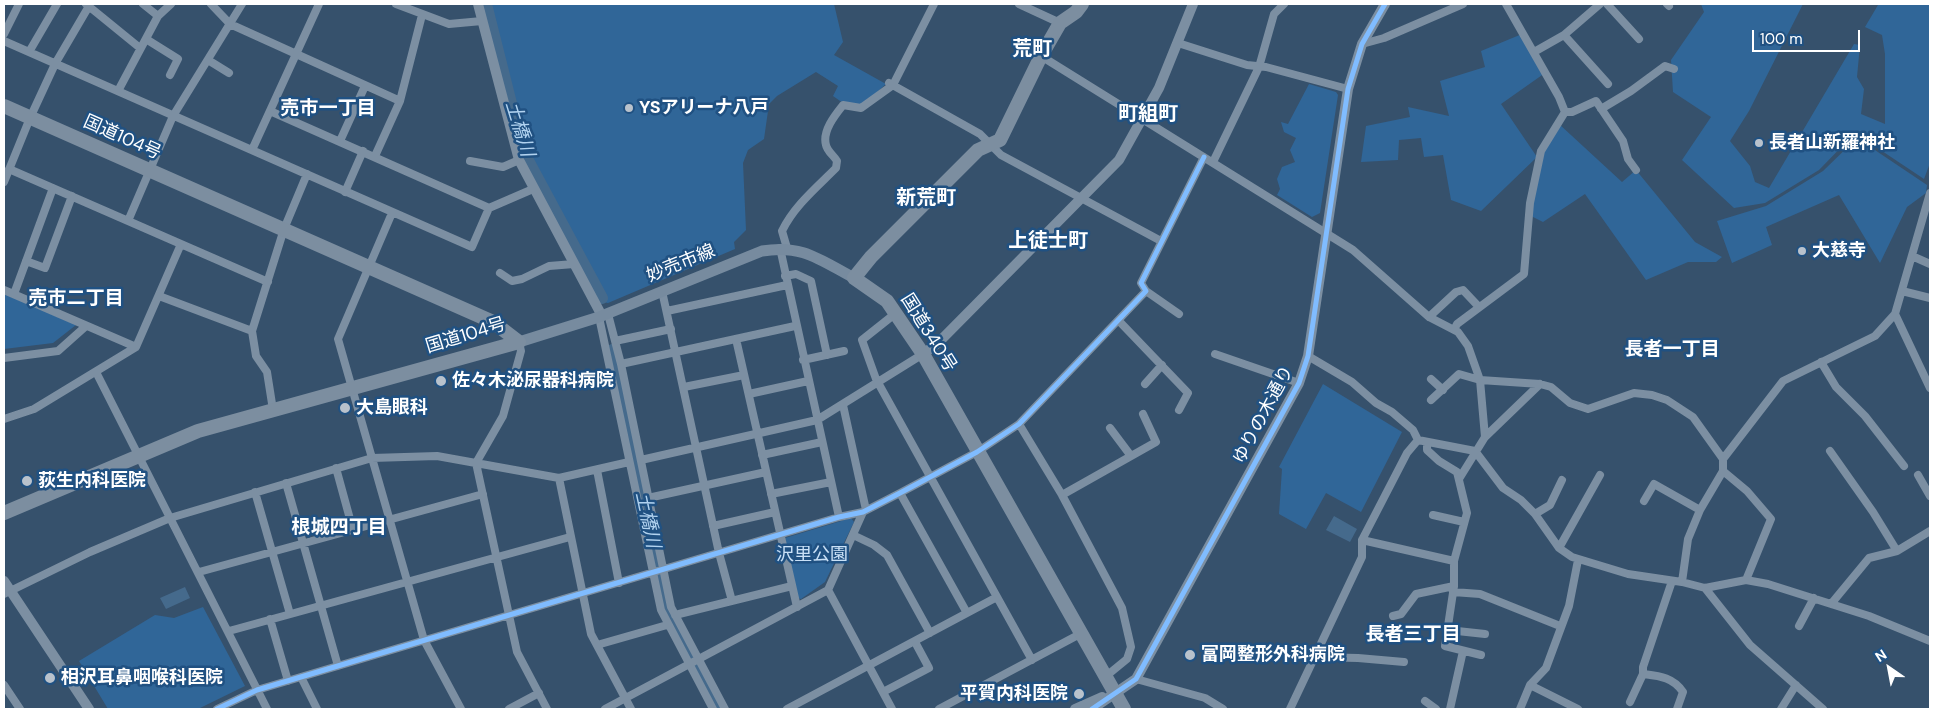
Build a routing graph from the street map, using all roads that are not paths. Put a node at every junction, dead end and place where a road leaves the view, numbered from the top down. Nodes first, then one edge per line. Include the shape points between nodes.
1 (18, 4) edge
2 (57, 4) edge
3 (143, 4) edge
4 (171, 4) edge
5 (211, 4) edge
6 (242, 4) edge
7 (319, 4) edge
8 (396, 4) edge
9 (478, 4) edge
10 (934, 4) edge
11 (1019, 4) edge
12 (1082, 4) edge
13 (1193, 4) edge
14 (1284, 4) edge
15 (1385, 4) edge
16 (1463, 4) edge
17 (1506, 4) edge
18 (1600, 4) edge
19 (1607, 4) edge
20 (87, 5) edge
21 (422, 15) junction
22 (158, 16) junction
23 (482, 21) junction
24 (1060, 23) junction
25 (230, 24) junction
26 (4, 34) edge
27 (1564, 35) junction
28 (146, 39) junction
29 (1639, 39) dead end
30 (4, 41) edge
31 (1178, 43) junction
32 (1362, 44) junction
33 (140, 48) junction
34 (29, 52) junction
35 (1534, 52) junction
36 (295, 55) junction
37 (1041, 56) junction
38 (208, 60) junction
39 (55, 64) junction
40 (1259, 67) junction
41 (1674, 69) dead end
42 (229, 73) dead end
43 (170, 75) dead end
44 (891, 84) junction
45 (1608, 84) dead end
46 (365, 86) junction
47 (1348, 89) junction
48 (118, 91) junction
49 (400, 101) junction
50 (4, 106) edge
51 (1601, 109) junction
52 (270, 110) junction
53 (1565, 112) junction
54 (173, 116) junction
55 (30, 118) junction
56 (1144, 118) junction
57 (340, 141) junction
58 (992, 145) junction
59 (252, 150) junction
60 (363, 151) junction
61 (375, 156) junction
62 (1204, 157) junction
63 (519, 160) junction
64 (470, 161) dead end
65 (1213, 162) junction
66 (9, 169) junction
67 (1636, 170) dead end
68 (150, 171) junction
69 (307, 174) junction
70 (4, 182) edge
71 (53, 188) junction
72 (534, 189) junction
73 (346, 192) junction
74 (1930, 192) edge
75 (72, 196) junction
76 (1079, 198) junction
77 (489, 208) junction
78 (392, 214) junction
79 (128, 221) junction
80 (284, 229) junction
81 (1327, 233) junction
82 (1160, 242) junction
83 (181, 244) junction
84 (784, 248) junction
85 (1912, 256) junction
86 (26, 261) junction
87 (574, 264) junction
88 (1930, 264) edge
89 (370, 267) junction
90 (500, 273) dead end
91 (785, 276) junction
92 (854, 278) junction
93 (268, 282) junction
94 (787, 285) junction
95 (4, 290) edge
96 (662, 291) junction
97 (1902, 291) junction
98 (1146, 292) junction
99 (14, 294) junction
100 (159, 296) junction
101 (1930, 298) edge
102 (1479, 307) junction
103 (667, 311) junction
104 (896, 313) junction
105 (1178, 314) dead end
106 (1895, 314) junction
107 (603, 316) junction
108 (1429, 317) junction
109 (1120, 321) junction
110 (86, 326) junction
111 (796, 326) junction
112 (671, 329) junction
113 (1454, 330) junction
114 (252, 331) junction
115 (736, 339) junction
116 (615, 341) junction
117 (520, 342) junction
118 (136, 348) junction
119 (844, 351) dead end
120 (676, 352) junction
121 (923, 354) junction
122 (1215, 354) dead end
123 (827, 355) junction
124 (1308, 356) junction
125 (4, 358) edge
126 (803, 360) junction
127 (1821, 362) junction
128 (621, 364) junction
129 (1162, 365) junction
130 (96, 372) junction
131 (744, 375) junction
132 (1431, 379) dead end
133 (1480, 380) junction
134 (808, 381) junction
135 (878, 383) junction
136 (1299, 383) junction
137 (1145, 384) dead end
138 (1540, 384) junction
139 (684, 387) junction
140 (352, 388) junction
141 (1930, 388) edge
142 (1443, 390) junction
143 (749, 394) junction
144 (1432, 400) dead end
145 (842, 405) junction
146 (273, 410) junction
147 (1179, 410) dead end
148 (1143, 414) dead end
149 (4, 419) edge
150 (817, 420) junction
151 (1019, 424) junction
152 (1110, 428) dead end
153 (758, 434) junction
154 (1485, 437) junction
155 (1418, 440) junction
156 (822, 442) junction
157 (1427, 443) junction
158 (696, 447) junction
159 (1475, 451) junction
160 (1830, 451) dead end
161 (977, 452) junction
162 (140, 455) junction
163 (762, 455) junction
164 (1131, 456) junction
165 (372, 458) junction
166 (1723, 459) junction
167 (641, 460) junction
168 (629, 462) junction
169 (476, 463) junction
170 (1904, 466) dead end
171 (336, 468) junction
172 (597, 470) junction
173 (1723, 471) junction
174 (766, 472) junction
175 (1600, 475) dead end
176 (1918, 476) dead end
177 (930, 477) junction
178 (559, 478) junction
179 (1459, 479) junction
180 (1562, 480) dead end
181 (831, 482) junction
182 (286, 483) junction
183 (705, 486) junction
184 (255, 492) junction
185 (900, 493) junction
186 (483, 494) junction
187 (771, 494) junction
188 (1062, 495) junction
189 (1930, 496) edge
190 (648, 498) junction
191 (1644, 502) dead end
192 (1700, 510) junction
193 (865, 511) junction
194 (775, 512) junction
195 (4, 513) edge
196 (1535, 514) junction
197 (1433, 515) dead end
198 (839, 517) junction
199 (170, 518) junction
200 (389, 520) junction
201 (1464, 522) junction
202 (713, 526) junction
203 (353, 530) junction
204 (1930, 531) edge
205 (780, 535) junction
206 (853, 535) junction
207 (570, 537) junction
208 (1362, 540) junction
209 (303, 544) junction
210 (1559, 548) junction
211 (1898, 551) junction
212 (272, 552) junction
213 (719, 553) junction
214 (496, 558) junction
215 (1578, 560) junction
216 (1454, 561) junction
217 (663, 570) junction
218 (199, 572) junction
219 (653, 572) junction
220 (1746, 580) junction
221 (1672, 581) junction
222 (408, 582) junction
223 (1682, 582) junction
224 (620, 583) junction
225 (792, 586) junction
226 (6, 588) edge
227 (1705, 588) junction
228 (1453, 589) junction
229 (828, 590) junction
230 (583, 594) junction
231 (998, 597) junction
232 (1814, 598) junction
233 (732, 601) junction
234 (1831, 604) junction
235 (321, 606) junction
236 (797, 607) junction
237 (967, 613) junction
238 (290, 614) junction
239 (675, 615) junction
240 (510, 616) junction
241 (1393, 616) dead end
242 (270, 619) junction
243 (667, 625) junction
244 (1560, 626) junction
245 (1800, 626) dead end
246 (1448, 630) junction
247 (228, 631) junction
248 (930, 633) junction
249 (1080, 634) junction
250 (1485, 634) dead end
251 (424, 640) junction
252 (1930, 641) edge
253 (915, 642) junction
254 (597, 645) junction
255 (1463, 651) junction
256 (1481, 655) dead end
257 (1315, 657) junction
258 (699, 659) junction
259 (1032, 660) junction
260 (1404, 662) dead end
261 (689, 664) junction
262 (338, 666) junction
263 (869, 666) junction
264 (1643, 674) junction
265 (301, 677) junction
266 (1106, 677) junction
267 (1136, 679) junction
268 (288, 681) junction
269 (4, 685) edge
270 (1530, 685) junction
271 (1796, 685) junction
272 (257, 690) junction
273 (883, 692) junction
274 (539, 693) junction
275 (1115, 693) junction
276 (625, 698) junction
277 (1425, 701) dead end
278 (1630, 702) dead end
279 (460, 708) edge
280 (20, 709) edge
281 (88, 709) edge
282 (217, 709) edge
283 (267, 709) edge
284 (318, 709) edge
285 (450, 709) edge
286 (509, 709) edge
287 (547, 709) edge
288 (605, 709) edge
289 (631, 709) edge
290 (712, 709) edge
291 (725, 709) edge
292 (787, 709) edge
293 (892, 709) edge
294 (939, 709) edge
295 (1076, 709) edge
296 (1092, 709) edge
297 (1124, 709) edge
298 (1223, 709) edge
299 (1290, 709) edge
300 (1436, 709) edge
301 (1450, 709) edge
302 (1520, 709) edge
303 (1578, 709) edge
304 (1677, 709) edge
305 (1781, 709) edge
306 (1823, 709) edge

1 - 26 street
2 - 34 street
3 - 22 street
4 - 22 street
5 - 25 street
6 - 25 street
7 - 36 street
8 - 21 street
9 - 23 street
10 - 44 street
11 - 24 street
12 - 24 highway
13 - 31 street
14 - 40 street via 1274,14
15 - 32 street, ゆりの木通り
16 - 32 street via 1384,38
17 - 35 street
18 - 27 street
19 - 29 street
20 - 33 street
20 - 39 street
21 - 23 street via 449,24
21 - 49 street
22 - 28 street
23 - 63 street
24 - 37 highway
25 - 36 street
25 - 38 street
27 - 35 street
27 - 45 street
28 - 33 street
28 - 43 street via 178,58
30 - 34 street
31 - 40 street
31 - 56 street
32 - 47 street, ゆりの木通り
33 - 48 street
34 - 39 street
35 - 53 street
36 - 46 street
36 - 52 street
37 - 56 street
37 - 58 highway via 1000,140
38 - 42 street
38 - 54 street
39 - 48 street
39 - 55 street
40 - 47 street
40 - 65 street
41 - 51 street via 1666,66
44 - 58 street via 980,134
44 - 84 street via 861,108 843,105 826,136 826,146 837,161 836,168 798,206 782,231
46 - 49 street
46 - 57 street
47 - 81 street, ゆりの木通り
48 - 54 street
49 - 61 street
50 - 55 highway, 国道104号
51 - 53 street via 1596,101
51 - 67 street via 1623,141 1628,159
52 - 57 street
52 - 59 street
53 - 102 street via 1542,151 1530,202 1524,274
54 - 59 street
54 - 68 street
55 - 66 street
55 - 68 highway, 国道104号
56 - 62 street
56 - 76 street via 1119,160
57 - 60 street
58 - 76 street via 1001,155
58 - 92 highway via 978,150
59 - 69 street
60 - 61 street
60 - 73 street
61 - 77 street
62 - 65 street
62 - 82 street
63 - 64 street via 503,167
63 - 72 street
65 - 81 street
66 - 70 street
66 - 71 street
68 - 79 street
68 - 80 highway, 国道104号
69 - 73 street
69 - 80 street
71 - 75 street
71 - 86 street
72 - 77 street
72 - 87 street
73 - 78 street
74 - 85 street
75 - 79 street
75 - 86 street via 44,268
76 - 82 street
76 - 121 street via 938,343
77 - 78 street via 472,247
78 - 89 street
79 - 83 street
80 - 89 highway, 国道104号
80 - 93 street
81 - 108 street via 1353,250
81 - 124 street, ゆりの木通り
82 - 98 street via 1141,283
83 - 93 street
83 - 100 street
84 - 91 street
84 - 92 main road via 800,250
84 - 96 main road, 妙売市線 via 734,261
85 - 88 street
85 - 97 street
86 - 99 street
87 - 90 street via 549,266 512,281
87 - 107 street
89 - 117 highway, 国道104号 via 493,322
89 - 140 street via 338,339
91 - 94 street
91 - 123 street via 796,274 811,281
92 - 104 highway, 国道340号 via 879,294
93 - 114 street
94 - 103 street
94 - 111 street
95 - 99 street
96 - 103 street
96 - 107 main road, 妙売市線
97 - 101 street
97 - 106 street
98 - 105 street
98 - 109 street
99 - 110 street
100 - 114 street
100 - 118 street
102 - 108 street via 1463,290 1456,292
102 - 113 street
103 - 112 street
104 - 121 highway, 国道340号
104 - 135 street via 862,340
106 - 127 street via 1874,336
106 - 141 street
107 - 116 street
107 - 117 main road, 妙売市線
107 - 168 street
108 - 113 street
109 - 129 street
109 - 151 street
110 - 118 street
110 - 125 street via 58,351
111 - 115 street
111 - 126 street
112 - 116 street
112 - 120 street
113 - 133 street via 1468,346
114 - 146 street via 256,356 267,372
115 - 120 street
115 - 131 street
116 - 128 street
117 - 140 highway, 国道104号
117 - 169 street via 521,351 504,416
118 - 130 street
119 - 123 street
120 - 128 street
120 - 139 street
121 - 135 street
121 - 161 highway, 国道340号
122 - 136 street
123 - 126 street
124 - 136 street, ゆりの木通り
124 - 155 street via 1352,382 1392,412 1413,430
126 - 134 street
127 - 166 street via 1783,381
127 - 170 street via 1836,387 1865,416
128 - 167 street
129 - 137 street
129 - 147 street via 1188,393
130 - 149 street via 34,410
130 - 162 street
131 - 139 street
131 - 143 street
132 - 142 street
133 - 138 street
133 - 142 street via 1460,374
133 - 154 street
134 - 143 street
134 - 150 street
135 - 145 street
135 - 177 street
136 - 267 street, ゆりの木通り
138 - 154 street
138 - 166 street via 1551,387 1570,403 1588,409 1634,393 1667,400 1693,417
139 - 158 street
140 - 146 highway, 国道104号
140 - 165 street
142 - 144 street
143 - 153 street
145 - 150 street
145 - 193 street
146 - 162 highway, 国道104号 via 198,431
148 - 164 street via 1156,442
150 - 153 street
150 - 156 street
151 - 161 street
151 - 188 street
152 - 164 street
153 - 158 street
153 - 163 street
154 - 159 street
155 - 157 street
155 - 208 street via 1407,453
156 - 163 street
156 - 181 street
157 - 159 street
157 - 179 street via 1427,450 1457,472
158 - 167 street
158 - 183 street
159 - 179 street
159 - 196 street via 1503,488
160 - 211 street
161 - 177 street
161 - 249 highway, 国道340号
162 - 195 highway, 国道104号
162 - 199 street
163 - 174 street
164 - 188 street
165 - 169 street via 437,456
165 - 171 street
165 - 200 street
166 - 173 street
167 - 190 street
168 - 172 street
168 - 219 street
169 - 178 street
169 - 186 street
171 - 182 street
171 - 203 street
172 - 178 street
172 - 224 street
173 - 192 street
173 - 220 street via 1747,490 1772,519
174 - 183 street
174 - 187 street
175 - 210 street
176 - 189 street
177 - 185 street
177 - 231 street
178 - 207 street
179 - 201 street via 1467,512
180 - 196 street via 1550,505
181 - 187 street
181 - 198 street
182 - 184 street
182 - 209 street
183 - 190 street
183 - 202 street
184 - 199 street
184 - 212 street
185 - 193 street
185 - 237 street
186 - 200 street
186 - 214 street
187 - 194 street
188 - 266 street via 1122,608 1131,647 1127,660
190 - 217 street
191 - 192 street via 1654,484
192 - 223 street via 1688,538
193 - 198 street
193 - 206 street
194 - 202 street
194 - 205 street
196 - 210 street
197 - 201 street
198 - 205 street
199 - 218 street
199 - 226 street
200 - 203 street
200 - 222 street
201 - 216 street
202 - 213 street
203 - 209 street
204 - 211 street
205 - 213 street
205 - 225 street
206 - 229 street
206 - 248 street via 887,555
207 - 214 street
207 - 230 street
208 - 216 street
208 - 257 street via 1362,556
209 - 212 street
209 - 235 street
210 - 215 street
211 - 234 street via 1869,558
212 - 218 street
212 - 238 street
213 - 217 street
213 - 233 street
214 - 222 street
214 - 240 street
215 - 221 street via 1628,574
215 - 244 street via 1569,606
216 - 228 street
217 - 219 street
217 - 239 street
218 - 247 street
219 - 224 street
219 - 243 street
220 - 227 street
220 - 232 street
221 - 223 street
221 - 264 street via 1642,667
222 - 235 street
222 - 251 street
223 - 227 street
224 - 230 street
225 - 233 street
225 - 236 street
226 - 281 street
227 - 271 street via 1750,645
228 - 241 street via 1416,594 1401,614
228 - 244 street via 1480,594
228 - 246 street
229 - 236 street
229 - 263 street
230 - 240 street
230 - 254 street via 591,634
231 - 237 street
231 - 259 street
232 - 234 street
232 - 245 street
233 - 239 street
234 - 252 street
235 - 238 street
235 - 262 street
236 - 258 street
237 - 248 street
238 - 242 street
239 - 258 street
240 - 251 street
240 - 274 street via 518,652
242 - 247 street
242 - 268 street
243 - 254 street
243 - 261 street
244 - 270 street via 1546,668
246 - 250 street
246 - 255 street via 1445,646
247 - 272 street
248 - 253 street
249 - 259 street
249 - 266 highway, 国道340号
251 - 262 street
251 - 279 street
253 - 263 street
253 - 273 street via 929,668
254 - 276 street
255 - 256 street
255 - 301 street
257 - 260 street
257 - 299 street
258 - 261 street
258 - 291 street
259 - 294 street
261 - 276 street
261 - 290 street
262 - 265 street
263 - 273 street
263 - 292 street
264 - 278 street
264 - 304 street via 1664,676 1677,684 1682,692
265 - 268 street
265 - 284 street
266 - 275 highway, 国道340号
267 - 275 street, ゆりの木通り
267 - 298 street via 1205,698
268 - 272 street
269 - 280 street
270 - 302 street
270 - 303 street
271 - 305 street
271 - 306 street
272 - 282 street
272 - 283 street
273 - 293 street
274 - 286 street
274 - 287 street
275 - 295 street, ゆりの木通り
275 - 296 street, ゆりの木通り
275 - 297 highway, 国道340号
276 - 288 street
276 - 289 street
277 - 300 street
279 - 285 street

